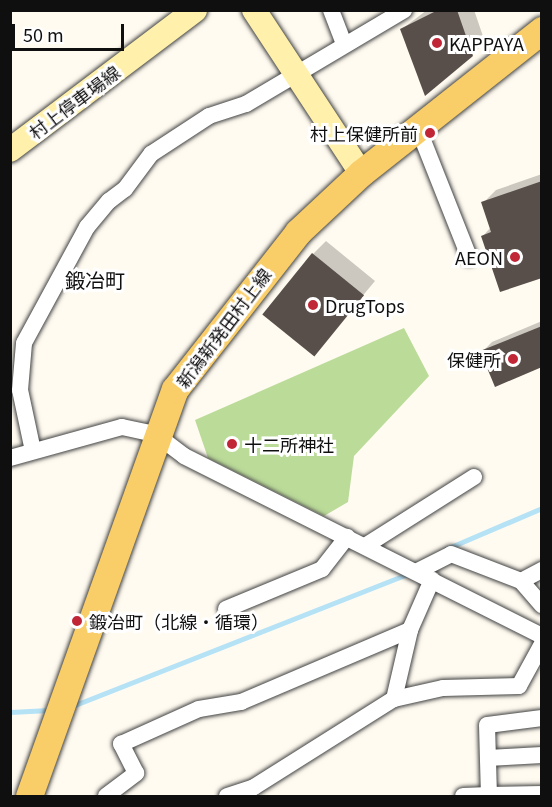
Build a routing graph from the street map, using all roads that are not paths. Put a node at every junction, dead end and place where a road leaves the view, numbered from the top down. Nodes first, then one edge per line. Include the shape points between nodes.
1 (195, 10) edge
2 (254, 10) edge
3 (332, 10) edge
4 (404, 10) edge
5 (542, 30) edge
6 (343, 42) junction
7 (295, 72) junction
8 (418, 128) junction
9 (10, 150) edge
10 (361, 173) junction
11 (469, 256) dead end
12 (154, 434) junction
13 (33, 451) junction
14 (10, 458) edge
15 (474, 477) dead end
16 (347, 537) junction
17 (365, 546) junction
18 (542, 570) edge
19 (416, 572) junction
20 (432, 580) junction
21 (521, 581) junction
22 (542, 605) edge
23 (226, 609) dead end
24 (410, 630) junction
25 (542, 636) edge
26 (542, 644) edge
27 (394, 699) junction
28 (542, 718) edge
29 (542, 756) edge
30 (488, 758) junction
31 (126, 791) edge
32 (542, 794) edge
33 (489, 795) junction
34 (30, 796) edge
35 (106, 796) edge
36 (227, 796) edge
37 (463, 796) edge

1 - 9 main road, 村上停車場線
2 - 7 main road
3 - 6 street
4 - 6 street
5 - 8 main road, 新潟新発田村上線
6 - 7 street
7 - 10 main road
7 - 13 street via 246,104 209,116 151,154 87,227 24,343 20,390
8 - 10 main road, 新潟新発田村上線
8 - 11 street
10 - 12 main road, 新潟新発田村上線 via 298,232 241,299 175,389
12 - 13 street via 122,427
12 - 16 street via 184,456
12 - 34 main road, 新潟新発田村上線
13 - 14 street
15 - 17 street
16 - 17 street
16 - 23 street via 322,569
17 - 19 street
18 - 21 street
19 - 20 street
19 - 21 street via 451,554
20 - 24 street
20 - 25 street
21 - 22 street
24 - 27 street
24 - 31 street via 241,702 199,709 121,744 136,773
26 - 27 street via 519,686 443,688
27 - 36 street via 254,787
28 - 30 street via 487,725
29 - 30 street
30 - 33 street
31 - 35 street
32 - 33 street
33 - 37 street

